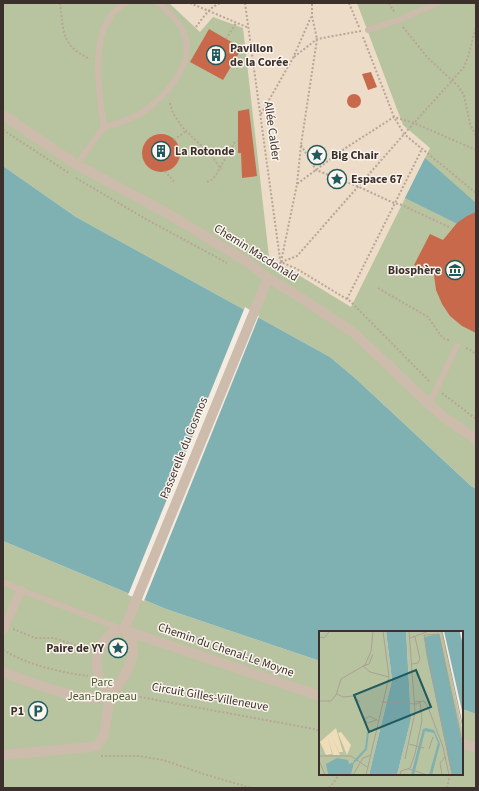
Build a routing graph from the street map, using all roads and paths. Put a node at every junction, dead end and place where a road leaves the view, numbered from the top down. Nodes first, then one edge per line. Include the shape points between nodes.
1 (60, 3) edge
2 (126, 3) edge
3 (158, 3) edge
4 (190, 3) edge
5 (221, 3) edge
6 (245, 3) edge
7 (312, 3) edge
8 (349, 3) edge
9 (438, 3) edge
10 (209, 11) junction
11 (312, 16) junction
12 (398, 20) junction
13 (236, 22) junction
14 (196, 27) dead end
15 (476, 27) edge
16 (249, 28) junction
17 (364, 31) junction
18 (226, 38) dead end
19 (317, 39) junction
20 (293, 58) junction
21 (99, 63) junction
22 (452, 81) junction
23 (170, 103) dead end
24 (3, 114) edge
25 (261, 115) junction
26 (394, 117) junction
27 (414, 123) junction
28 (104, 128) junction
29 (3, 130) edge
30 (187, 131) junction
31 (404, 134) junction
32 (476, 136) edge
33 (174, 140) dead end
34 (238, 141) dead end
35 (301, 145) junction
36 (422, 148) junction
37 (476, 150) edge
38 (77, 165) junction
39 (221, 169) junction
40 (316, 170) junction
41 (165, 171) dead end
42 (174, 182) dead end
43 (207, 182) dead end
44 (297, 184) junction
45 (359, 187) junction
46 (476, 193) edge
47 (394, 203) junction
48 (451, 228) dead end
49 (270, 258) dead end
50 (281, 262) junction
51 (227, 263) dead end
52 (266, 264) dead end
53 (268, 278) junction
54 (378, 288) dead end
55 (347, 299) junction
56 (452, 341) dead end
57 (459, 346) joint
58 (476, 355) edge
59 (436, 388) junction
60 (429, 404) junction
61 (476, 419) edge
62 (476, 439) edge
63 (3, 582) edge
64 (21, 590) junction
65 (4, 627) edge
66 (124, 630) junction
67 (3, 650) edge
68 (90, 650) dead end
69 (3, 672) edge
70 (91, 677) dead end
71 (111, 694) junction
72 (319, 696) edge
73 (319, 731) edge
74 (463, 743) edge
75 (476, 748) edge
76 (3, 755) edge
77 (98, 756) dead end
78 (338, 775) edge
79 (450, 775) edge
80 (251, 788) edge
81 (329, 788) edge
82 (447, 788) edge

1 - 21 path via 62,28 66,40 73,48
2 - 21 lane via 112,13 103,29
3 - 28 lane via 178,23 185,37 186,48 181,69 158,102 140,114
4 - 10 path
5 - 10 path
6 - 16 path, Allée Calder
7 - 11 path
8 - 17 path
9 - 12 lane
10 - 13 path
10 - 14 path
11 - 19 path
11 - 20 path
12 - 17 lane
12 - 22 path via 427,57
13 - 16 path
13 - 18 path
15 - 22 path via 464,67
16 - 25 path, Allée Calder
17 - 19 path
17 - 26 path
19 - 20 path
19 - 35 path
20 - 25 path
21 - 28 lane via 98,85
22 - 27 path
22 - 32 path via 464,95 470,124
23 - 30 path via 173,113
24 - 38 street, Chemin Macdonald
25 - 50 path, Allée Calder
26 - 27 path
26 - 31 path
26 - 40 path
27 - 31 path
27 - 37 path
28 - 38 lane
29 - 51 path, Chemin Macdonald via 68,173
30 - 33 path
30 - 39 path
31 - 36 path
31 - 45 path
34 - 39 path via 234,143
35 - 40 path
35 - 44 path
36 - 46 path
36 - 47 path
38 - 53 street, Chemin Macdonald via 165,212 249,263
39 - 43 path
40 - 44 path
40 - 45 path
41 - 42 path
44 - 50 path
45 - 47 path
45 - 50 path via 297,256
47 - 48 path
47 - 55 path
49 - 52 path
50 - 53 path
50 - 55 path
53 - 60 street, Chemin Macdonald via 354,333
53 - 66 street, Passerelle du Cosmos
54 - 56 path via 428,317 439,333
55 - 59 path
57 - 58 path
57 - 59 lane
59 - 60 lane
59 - 61 path
60 - 62 street, Chemin Macdonald
63 - 64 lane
64 - 65 street
64 - 66 lane
65 - 68 path via 35,638 54,638
66 - 71 street via 132,640 133,654 120,684
66 - 71 street via 112,633 105,640 97,658 99,678
66 - 72 street, Chemin du Chenal-Le Moyne
67 - 70 path via 36,664
69 - 71 street via 72,694 95,698
71 - 73 path, Circuit Gilles-Villeneuve
71 - 76 street via 104,735 98,745
74 - 75 street
77 - 80 path via 139,756 164,760
78 - 81 path
79 - 82 path

